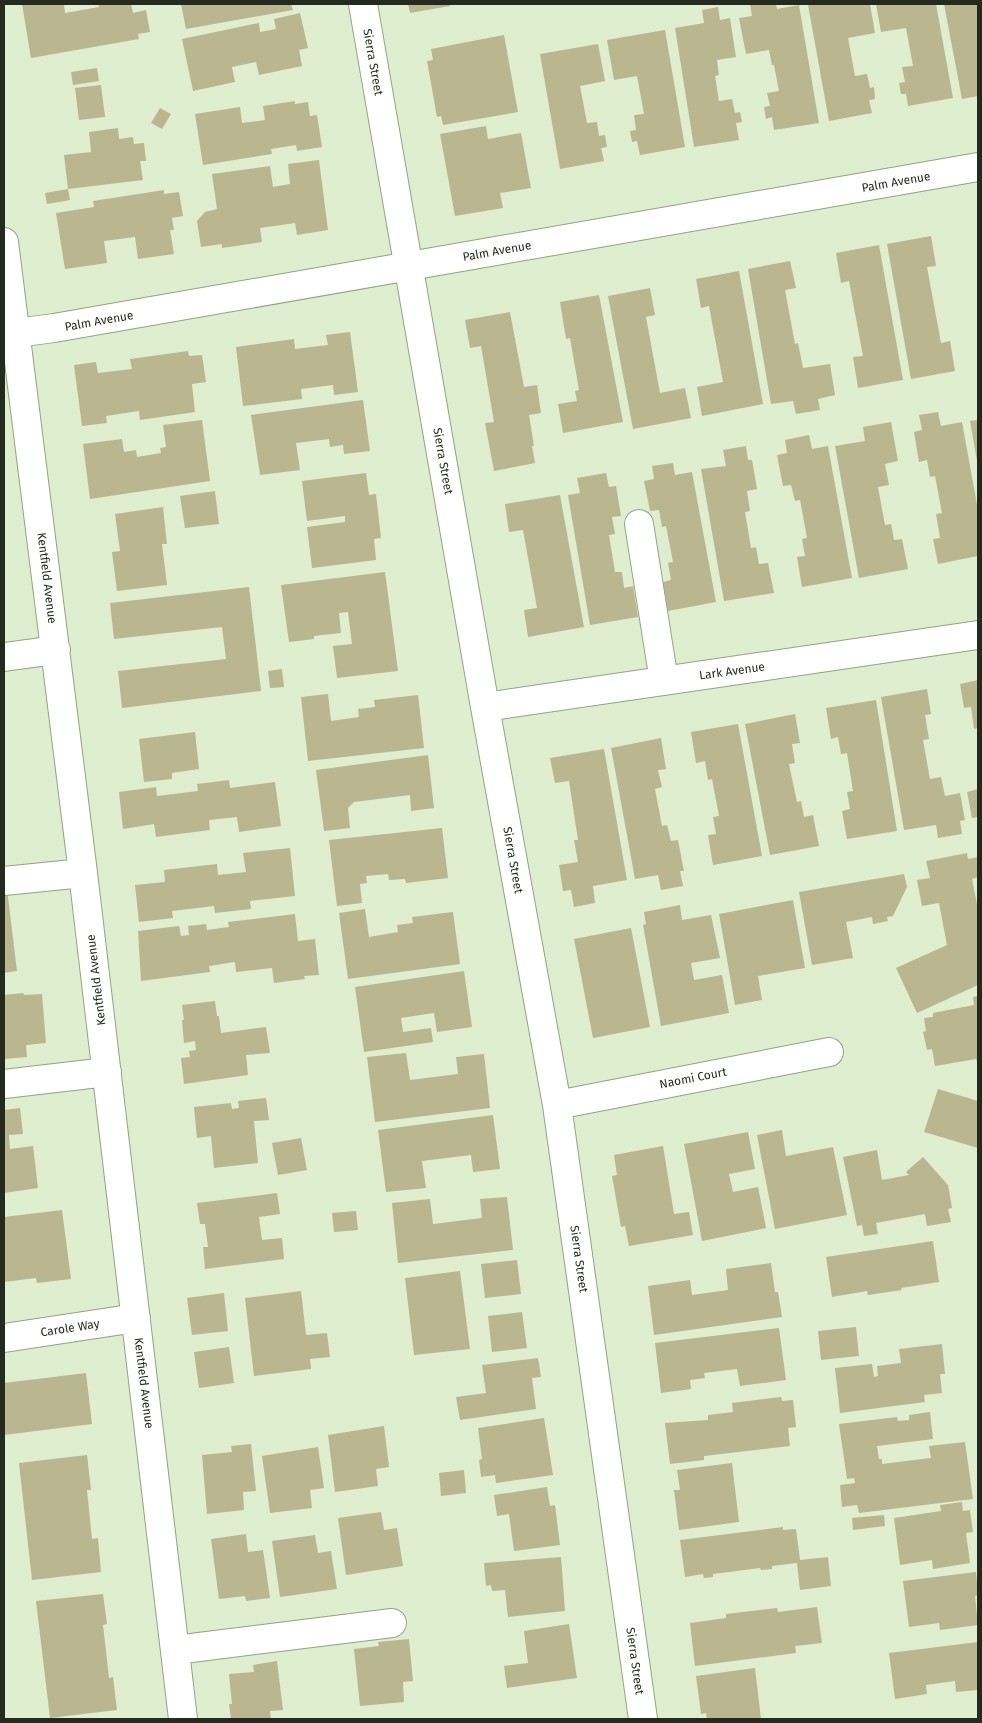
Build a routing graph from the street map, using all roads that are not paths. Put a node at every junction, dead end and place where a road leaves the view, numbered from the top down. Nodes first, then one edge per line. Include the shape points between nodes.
1 (363, 4) edge
2 (978, 167) edge
3 (4, 242) edge
4 (409, 266) junction
5 (16, 333) junction
6 (640, 524) dead end
7 (978, 635) edge
8 (56, 650) junction
9 (4, 657) edge
10 (664, 681) junction
11 (486, 707) junction
12 (83, 873) junction
13 (4, 880) edge
14 (828, 1052) dead end
15 (107, 1072) junction
16 (4, 1084) edge
17 (558, 1105) junction
18 (136, 1318) junction
19 (4, 1338) edge
20 (392, 1623) dead end
21 (175, 1650) junction
22 (183, 1719) edge
23 (643, 1719) edge

1 - 4 street, Sierra Street
2 - 4 street, Palm Avenue
3 - 5 street, Kentfield Avenue
4 - 5 street, Palm Avenue
4 - 11 street, Sierra Street
5 - 8 street, Kentfield Avenue
6 - 10 street
7 - 10 street, Lark Avenue
8 - 9 street
8 - 12 street, Kentfield Avenue
10 - 11 street, Lark Avenue
11 - 17 street, Sierra Street
12 - 13 street
12 - 15 street, Kentfield Avenue
14 - 17 street, Naomi Court
15 - 16 street
15 - 18 street, Kentfield Avenue
17 - 23 street, Sierra Street
18 - 19 street, Carole Way
18 - 21 street, Kentfield Avenue
20 - 21 street
21 - 22 street, Kentfield Avenue

